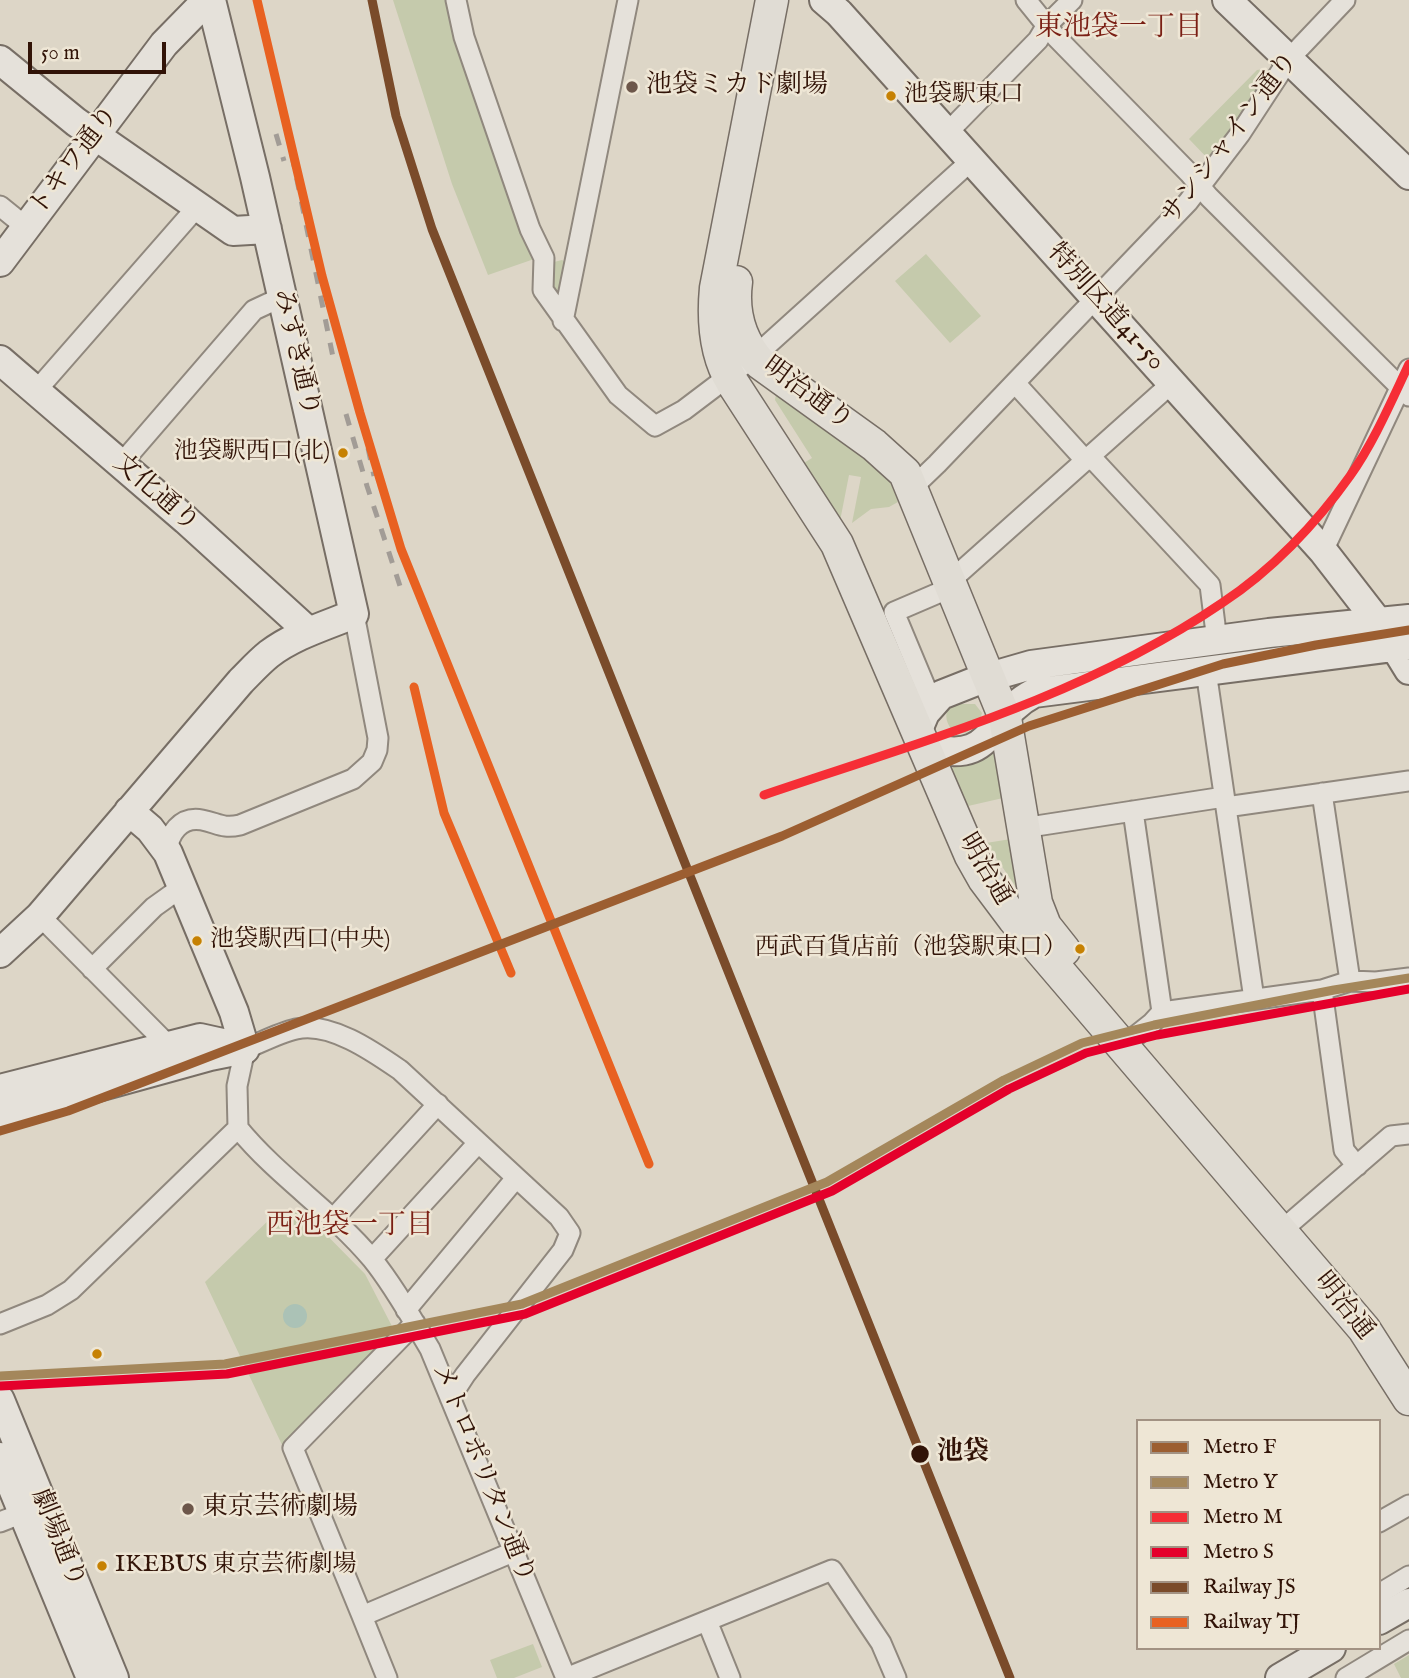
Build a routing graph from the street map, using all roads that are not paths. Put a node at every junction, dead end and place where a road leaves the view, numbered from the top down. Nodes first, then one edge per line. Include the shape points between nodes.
1 (209, 0) edge
2 (456, 0) edge
3 (628, 0) edge
4 (772, 0) edge
5 (791, 0) edge
6 (824, 0) edge
7 (1026, 0) edge
8 (1072, 0) edge
9 (1227, 0) edge
10 (1345, 0) edge
11 (1047, 25) junction
12 (0, 60) edge
13 (1289, 60) junction
14 (947, 133) junction
15 (95, 135) junction
16 (972, 160) junction
17 (1409, 175) edge
18 (1201, 187) junction
19 (0, 206) edge
20 (197, 207) junction
21 (26, 227) junction
22 (267, 229) junction
23 (578, 252) junction
24 (544, 258) junction
25 (0, 262) edge
26 (282, 297) junction
27 (1096, 298) junction
28 (563, 321) junction
29 (0, 360) edge
30 (766, 366) junction
31 (1409, 369) edge
32 (729, 376) junction
33 (1015, 383) junction
34 (1172, 383) junction
35 (36, 391) junction
36 (1404, 392) edge
37 (758, 418) junction
38 (1088, 459) junction
39 (121, 464) junction
40 (800, 484) joint
41 (912, 488) junction
42 (1323, 551) junction
43 (949, 585) junction
44 (354, 614) junction
45 (1409, 619) edge
46 (1379, 623) junction
47 (308, 631) junction
48 (1217, 641) junction
49 (1405, 654) edge
50 (1206, 671) junction
51 (987, 677) junction
52 (932, 703) junction
53 (1005, 718) junction
54 (920, 739) junction
55 (1409, 781) edge
56 (1322, 793) junction
57 (1225, 802) junction
58 (129, 811) junction
59 (1133, 811) junction
60 (1023, 828) junction
61 (168, 853) junction
62 (182, 887) junction
63 (40, 916) junction
64 (0, 953) edge
65 (92, 969) junction
66 (1409, 978) edge
67 (1350, 981) junction
68 (1322, 990) junction
69 (1254, 999) junction
70 (1163, 1012) junction
71 (1130, 1040) junction
72 (169, 1046) junction
73 (245, 1049) junction
74 (0, 1089) edge
75 (438, 1104) junction
76 (0, 1114) edge
77 (238, 1128) junction
78 (1409, 1133) edge
79 (478, 1143) junction
80 (1357, 1166) junction
81 (516, 1178) junction
82 (332, 1220) junction
83 (1288, 1226) junction
84 (372, 1259) junction
85 (410, 1317) junction
86 (0, 1324) edge
87 (1409, 1362) edge
88 (450, 1398) junction
89 (1409, 1399) edge
90 (0, 1400) edge
91 (0, 1457) edge
92 (1409, 1506) edge
93 (11, 1517) edge
94 (1381, 1521) edge
95 (513, 1552) junction
96 (1409, 1576) edge
97 (1381, 1593) edge
98 (1409, 1603) edge
99 (362, 1616) junction
100 (1381, 1619) edge
101 (706, 1622) junction
102 (1409, 1640) edge
103 (1328, 1650) edge
104 (91, 1678) edge
105 (114, 1678) edge
106 (387, 1678) edge
107 (566, 1678) edge
108 (730, 1678) edge
109 (896, 1678) edge
110 (1280, 1678) edge
111 (1346, 1678) edge

1 - 15 street, トキワ通り via 163,44
1 - 22 street, みずき通り
2 - 24 street via 464,37
3 - 23 street
4 - 32 main road, 明治通り via 716,288 716,332
5 - 30 main road, 明治通り via 734,294 737,323 747,346
6 - 14 street, 特別区道41-50
7 - 11 street
8 - 11 street
9 - 13 street
10 - 13 street, サンシャイン通り
11 - 14 street via 1038,40
11 - 18 street
12 - 15 street
13 - 17 street
13 - 18 street, サンシャイン通り
14 - 16 street, 特別区道41-50
15 - 20 street
15 - 21 street, トキワ通り
16 - 27 street, 特別区道41-50
16 - 30 street
18 - 27 street, サンシャイン通り
18 - 36 street
19 - 21 street
20 - 22 street via 233,231
20 - 35 street
21 - 25 street, トキワ通り
22 - 26 street, みずき通り
23 - 24 street
23 - 28 street
24 - 28 street via 543,290
26 - 39 street via 254,310
26 - 44 street, みずき通り
27 - 33 street, サンシャイン通り
27 - 34 street, 特別区道41-50
28 - 32 street via 618,395 655,426
29 - 35 street, 文化通り
30 - 32 street
30 - 37 main road via 766,377 755,390
30 - 41 main road, 明治通り via 874,444 905,473
31 - 36 street
32 - 37 main road, 明治通り
33 - 38 street
33 - 41 street, サンシャイン通り
34 - 38 street
34 - 42 street, 特別区道41-50
35 - 39 street, 文化通り
36 - 42 street
37 - 40 main road, 明治通り
38 - 43 street
38 - 48 street via 1210,585
39 - 47 street, 文化通り
40 - 54 main road, 明治通 via 837,544
41 - 43 main road, 明治通り
42 - 46 street, 特別区道41-50
43 - 51 main road, 明治通り
43 - 52 street via 894,612
44 - 47 street
44 - 61 street via 378,738 372,762 353,779 240,825 186,821 171,835
45 - 46 street
46 - 48 street
46 - 49 street, 特別区道41-50
47 - 58 street via 269,654 241,681
48 - 51 street via 1031,665
49 - 50 street
50 - 53 street via 1034,693
50 - 57 street
51 - 52 street via 952,689
51 - 53 main road, 明治通り
52 - 54 street via 925,712
53 - 54 street via 977,747 967,751 948,752
53 - 60 main road, 明治通
54 - 71 main road, 明治通 via 984,879 1014,919
55 - 56 street
56 - 57 street
56 - 67 street
57 - 59 street
57 - 69 street
58 - 61 street
58 - 63 street
59 - 60 street
59 - 70 street
60 - 71 main road, 明治通 via 1036,903 1045,926
61 - 62 street
62 - 65 street via 154,907
62 - 73 street
63 - 64 street
63 - 65 street
65 - 72 street
66 - 67 street
67 - 68 street
68 - 69 street
68 - 80 street via 1344,1150
69 - 70 street
70 - 71 street
71 - 83 main road, 明治通
72 - 73 street via 206,1039
72 - 74 street
73 - 75 street via 295,1029 326,1030 389,1062
73 - 76 street
73 - 77 street via 237,1086
75 - 79 street
75 - 82 street
77 - 82 street, メトロポリタン通り
77 - 86 street via 71,1290
78 - 80 street via 1391,1136
79 - 81 street
79 - 84 street
80 - 83 street
81 - 85 street
81 - 88 street via 566,1224 568,1242
82 - 84 street, メトロポリタン通り
83 - 87 main road, 明治通 via 1377,1316
83 - 89 main road, 明治通
84 - 85 street, メトロポリタン通り
85 - 88 street, メトロポリタン通り via 430,1349
85 - 99 street via 293,1448
88 - 95 street, メトロポリタン通り
90 - 105 street, 劇場通り
91 - 93 street, 劇場通り
92 - 94 street
93 - 104 street, 劇場通り
95 - 99 street
95 - 107 street, メトロポリタン通り
96 - 97 street
98 - 100 street
99 - 106 street
101 - 107 street
101 - 108 street
101 - 109 street via 832,1570 881,1643
102 - 111 street
103 - 110 street

